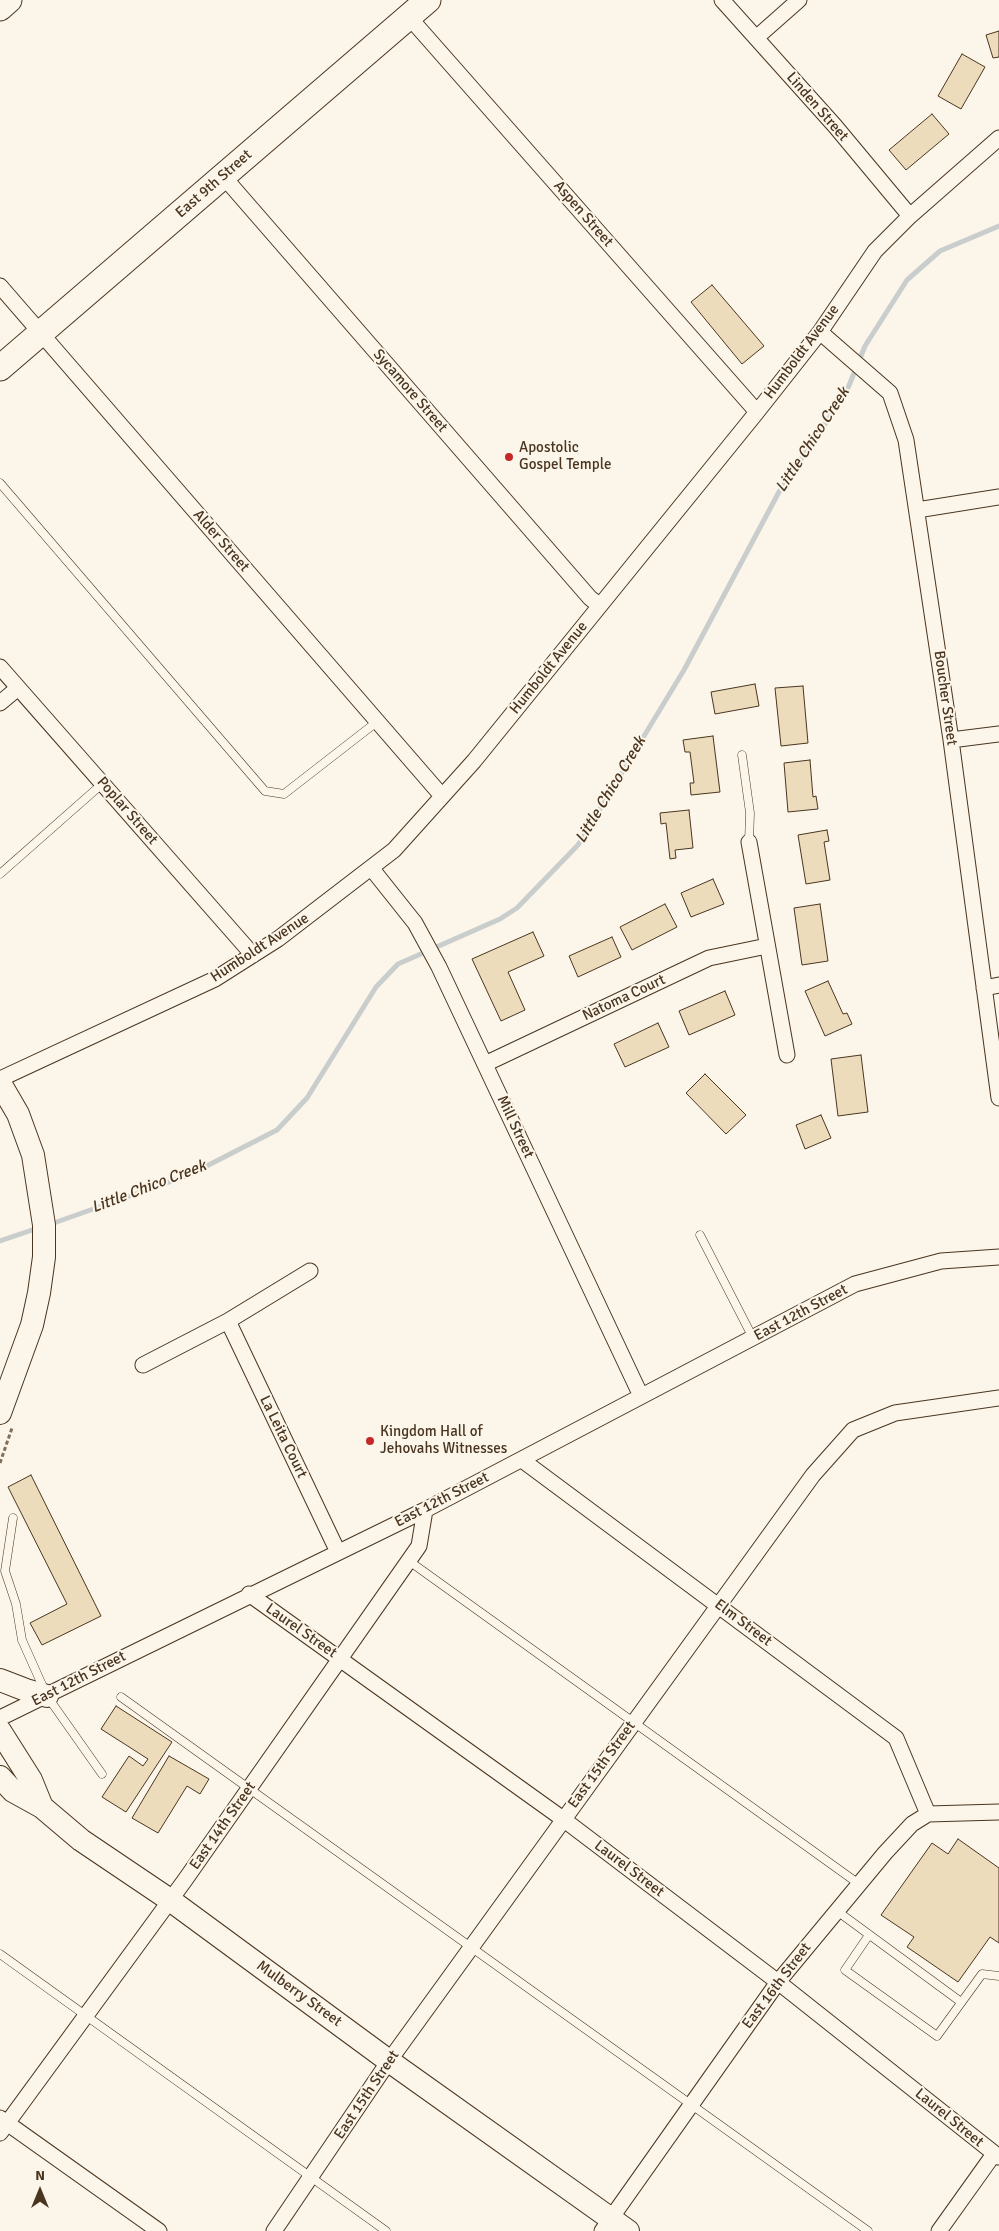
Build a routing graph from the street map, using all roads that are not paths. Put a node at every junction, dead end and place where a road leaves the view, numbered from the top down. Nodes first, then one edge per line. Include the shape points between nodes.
1 (9, 0) edge
2 (428, 0) edge
3 (722, 0) edge
4 (800, 0) edge
5 (0, 8) edge
6 (409, 16) junction
7 (756, 38) junction
8 (999, 138) edge
9 (223, 176) junction
10 (910, 216) junction
11 (0, 286) edge
12 (820, 332) junction
13 (41, 334) junction
14 (0, 368) edge
15 (757, 412) junction
16 (0, 483) edge
17 (999, 497) edge
18 (917, 510) junction
19 (599, 605) junction
20 (0, 667) edge
21 (18, 688) junction
22 (0, 703) edge
23 (378, 722) junction
24 (999, 734) edge
25 (951, 740) junction
26 (742, 755) dead end
27 (102, 784) junction
28 (442, 796) junction
29 (749, 842) joint
30 (372, 869) junction
31 (0, 874) edge
32 (767, 946) junction
33 (253, 956) junction
34 (992, 986) edge
35 (787, 1055) dead end
36 (485, 1064) junction
37 (0, 1081) edge
38 (999, 1098) edge
39 (700, 1234) dead end
40 (999, 1258) edge
41 (310, 1271) dead end
42 (228, 1321) junction
43 (753, 1338) junction
44 (143, 1365) dead end
45 (642, 1396) junction
46 (999, 1398) edge
47 (0, 1413) edge
48 (522, 1460) junction
49 (425, 1510) junction
50 (13, 1518) dead end
51 (338, 1552) junction
52 (409, 1561) junction
53 (249, 1594) junction
54 (719, 1605) junction
55 (341, 1659) junction
56 (0, 1680) edge
57 (47, 1696) junction
58 (121, 1697) dead end
59 (0, 1718) edge
60 (634, 1722) junction
61 (0, 1731) edge
62 (102, 1774) dead end
63 (0, 1777) edge
64 (249, 1789) junction
65 (42, 1807) junction
66 (999, 1812) edge
67 (928, 1814) junction
68 (563, 1819) junction
69 (859, 1884) junction
70 (170, 1900) junction
71 (836, 1911) junction
72 (869, 1935) junction
73 (471, 1947) junction
74 (0, 1954) edge
75 (999, 1976) edge
76 (778, 1982) junction
77 (961, 2002) junction
78 (86, 2015) junction
79 (390, 2061) junction
80 (691, 2105) junction
81 (2, 2125) edge
82 (997, 2155) edge
83 (311, 2177) junction
84 (614, 2227) edge
85 (159, 2231) edge
86 (274, 2231) edge
87 (386, 2231) edge
88 (868, 2231) edge
89 (939, 2231) edge

1 - 5 main road
2 - 6 main road, East 9th Street
3 - 7 street, Linden Street
4 - 7 street
6 - 9 main road, East 9th Street
6 - 15 street, Aspen Street
7 - 10 street, Linden Street
8 - 10 street, Humboldt Avenue
9 - 13 main road, East 9th Street
9 - 19 street, Sycamore Street
10 - 12 street, Humboldt Avenue via 875,251
11 - 13 street, Alder Street
12 - 15 street, Humboldt Avenue
12 - 18 street, Boucher Street via 890,393 906,440
13 - 14 main road, East 9th Street
13 - 23 street, Alder Street
15 - 19 street, Humboldt Avenue
16 - 23 lane via 265,791 284,794
17 - 18 street
18 - 25 street, Boucher Street
19 - 28 street, Humboldt Avenue
20 - 21 street, Poplar Street
21 - 22 street
21 - 27 street, Poplar Street
23 - 28 street, Alder Street
24 - 25 street
25 - 34 street, Boucher Street
26 - 29 lane via 750,813
27 - 31 lane
27 - 33 street, Poplar Street
28 - 30 street, Humboldt Avenue via 394,850
29 - 32 street
30 - 33 street, Humboldt Avenue
30 - 36 street, Mill Street via 415,923
32 - 35 street
32 - 36 street, Natoma Court via 709,958
33 - 37 street, Humboldt Avenue via 215,979
34 - 38 street, Boucher Street
36 - 45 street, Mill Street
37 - 47 street via 18,1114 33,1155 44,1225 44,1257 32,1325
39 - 43 lane
40 - 43 street, East 12th Street via 941,1262 855,1284
41 - 42 street
42 - 44 street
42 - 51 street, La Leita Court
43 - 45 street, East 12th Street
45 - 48 street, East 12th Street
46 - 54 street, East 15th Street via 895,1413 853,1430 813,1475
48 - 49 street, East 12th Street
48 - 54 street, Elm Street
49 - 51 street, East 12th Street
49 - 52 street, East 14th Street via 419,1546
50 - 57 lane via 6,1571 22,1640
51 - 53 street, East 12th Street
52 - 55 street, East 14th Street
52 - 60 lane
53 - 55 street, Laurel Street
53 - 57 street, East 12th Street
54 - 60 street, East 15th Street
54 - 67 street, Elm Street via 896,1738
55 - 64 street, East 14th Street
55 - 68 street, Laurel Street
56 - 57 street
57 - 59 street, East 12th Street
57 - 62 lane
58 - 64 lane
60 - 68 street, East 15th Street
60 - 69 lane
61 - 65 street, Mulberry Street via 31,1780
63 - 65 street via 12,1791
64 - 70 street, East 14th Street
64 - 73 lane
65 - 70 street, Mulberry Street via 81,1840
66 - 67 street
67 - 69 street, East 16th Street via 912,1824
68 - 73 street, East 15th Street
68 - 76 street, Laurel Street
69 - 71 street, East 16th Street
70 - 78 street, East 14th Street
70 - 79 street, Mulberry Street
71 - 72 lane
71 - 76 street, East 16th Street
72 - 77 lane
72 - 77 lane via 844,1970 937,2036
73 - 79 street, East 15th Street
73 - 80 lane
74 - 78 lane
75 - 77 lane via 982,1974
76 - 80 street, East 16th Street
76 - 82 street, Laurel Street
78 - 81 street, East 14th Street
78 - 83 lane
79 - 83 street, East 15th Street
79 - 84 street, Mulberry Street
80 - 84 street, East 16th Street
80 - 88 lane
81 - 85 street
82 - 89 street
83 - 86 street, East 15th Street
83 - 87 lane

